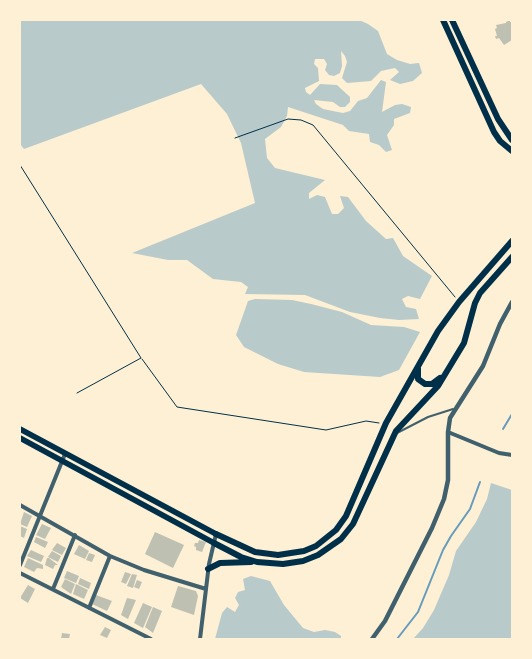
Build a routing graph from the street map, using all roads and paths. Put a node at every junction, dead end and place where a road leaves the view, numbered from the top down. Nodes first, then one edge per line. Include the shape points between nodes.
1 (443, 20) edge
2 (452, 20) edge
3 (235, 138) dead end
4 (512, 140) edge
5 (512, 151) edge
6 (20, 165) edge
7 (512, 241) edge
8 (512, 257) edge
9 (459, 302) junction
10 (512, 302) edge
11 (141, 358) junction
12 (454, 360) junction
13 (419, 363) junction
14 (77, 393) dead end
15 (455, 409) junction
16 (386, 423) junction
17 (20, 429) edge
18 (448, 432) junction
19 (20, 438) edge
20 (65, 454) junction
21 (512, 455) edge
22 (62, 461) junction
23 (376, 473) junction
24 (20, 505) edge
25 (40, 517) junction
26 (216, 534) junction
27 (75, 535) junction
28 (214, 543) junction
29 (110, 556) junction
30 (257, 562) junction
31 (20, 565) edge
32 (208, 569) junction
33 (20, 573) edge
34 (206, 589) junction
35 (53, 590) junction
36 (89, 608) junction
37 (151, 639) edge
38 (200, 639) edge
39 (372, 639) edge

1 - 5 main road via 494,132
2 - 4 main road via 498,120
3 - 9 path via 288,119 301,120 313,125
6 - 11 path
7 - 9 main road
8 - 12 main road via 480,294 464,343
9 - 13 main road
10 - 15 street via 483,366
11 - 14 path
11 - 16 path via 177,407 326,430 366,421
12 - 13 main road via 439,380 428,385 417,377
12 - 23 main road via 433,392 396,431
13 - 16 main road
15 - 18 street via 450,418
15 - 23 lane via 428,417 398,433
16 - 26 main road via 346,516 336,530 316,546 289,554 266,555
17 - 20 main road
18 - 21 street via 499,453
18 - 39 street via 448,480 444,499 385,621
19 - 22 main road
20 - 22 street
20 - 26 main road
22 - 25 street
22 - 28 main road
23 - 30 main road via 353,524 332,546 318,555 295,563
24 - 25 street
25 - 27 street
25 - 31 street
26 - 28 street
27 - 29 street
27 - 35 street
28 - 30 main road
28 - 32 street
29 - 34 street via 144,570
29 - 36 street
30 - 32 main road via 220,563
32 - 34 street
33 - 35 street
34 - 38 street
35 - 36 street
36 - 37 street

